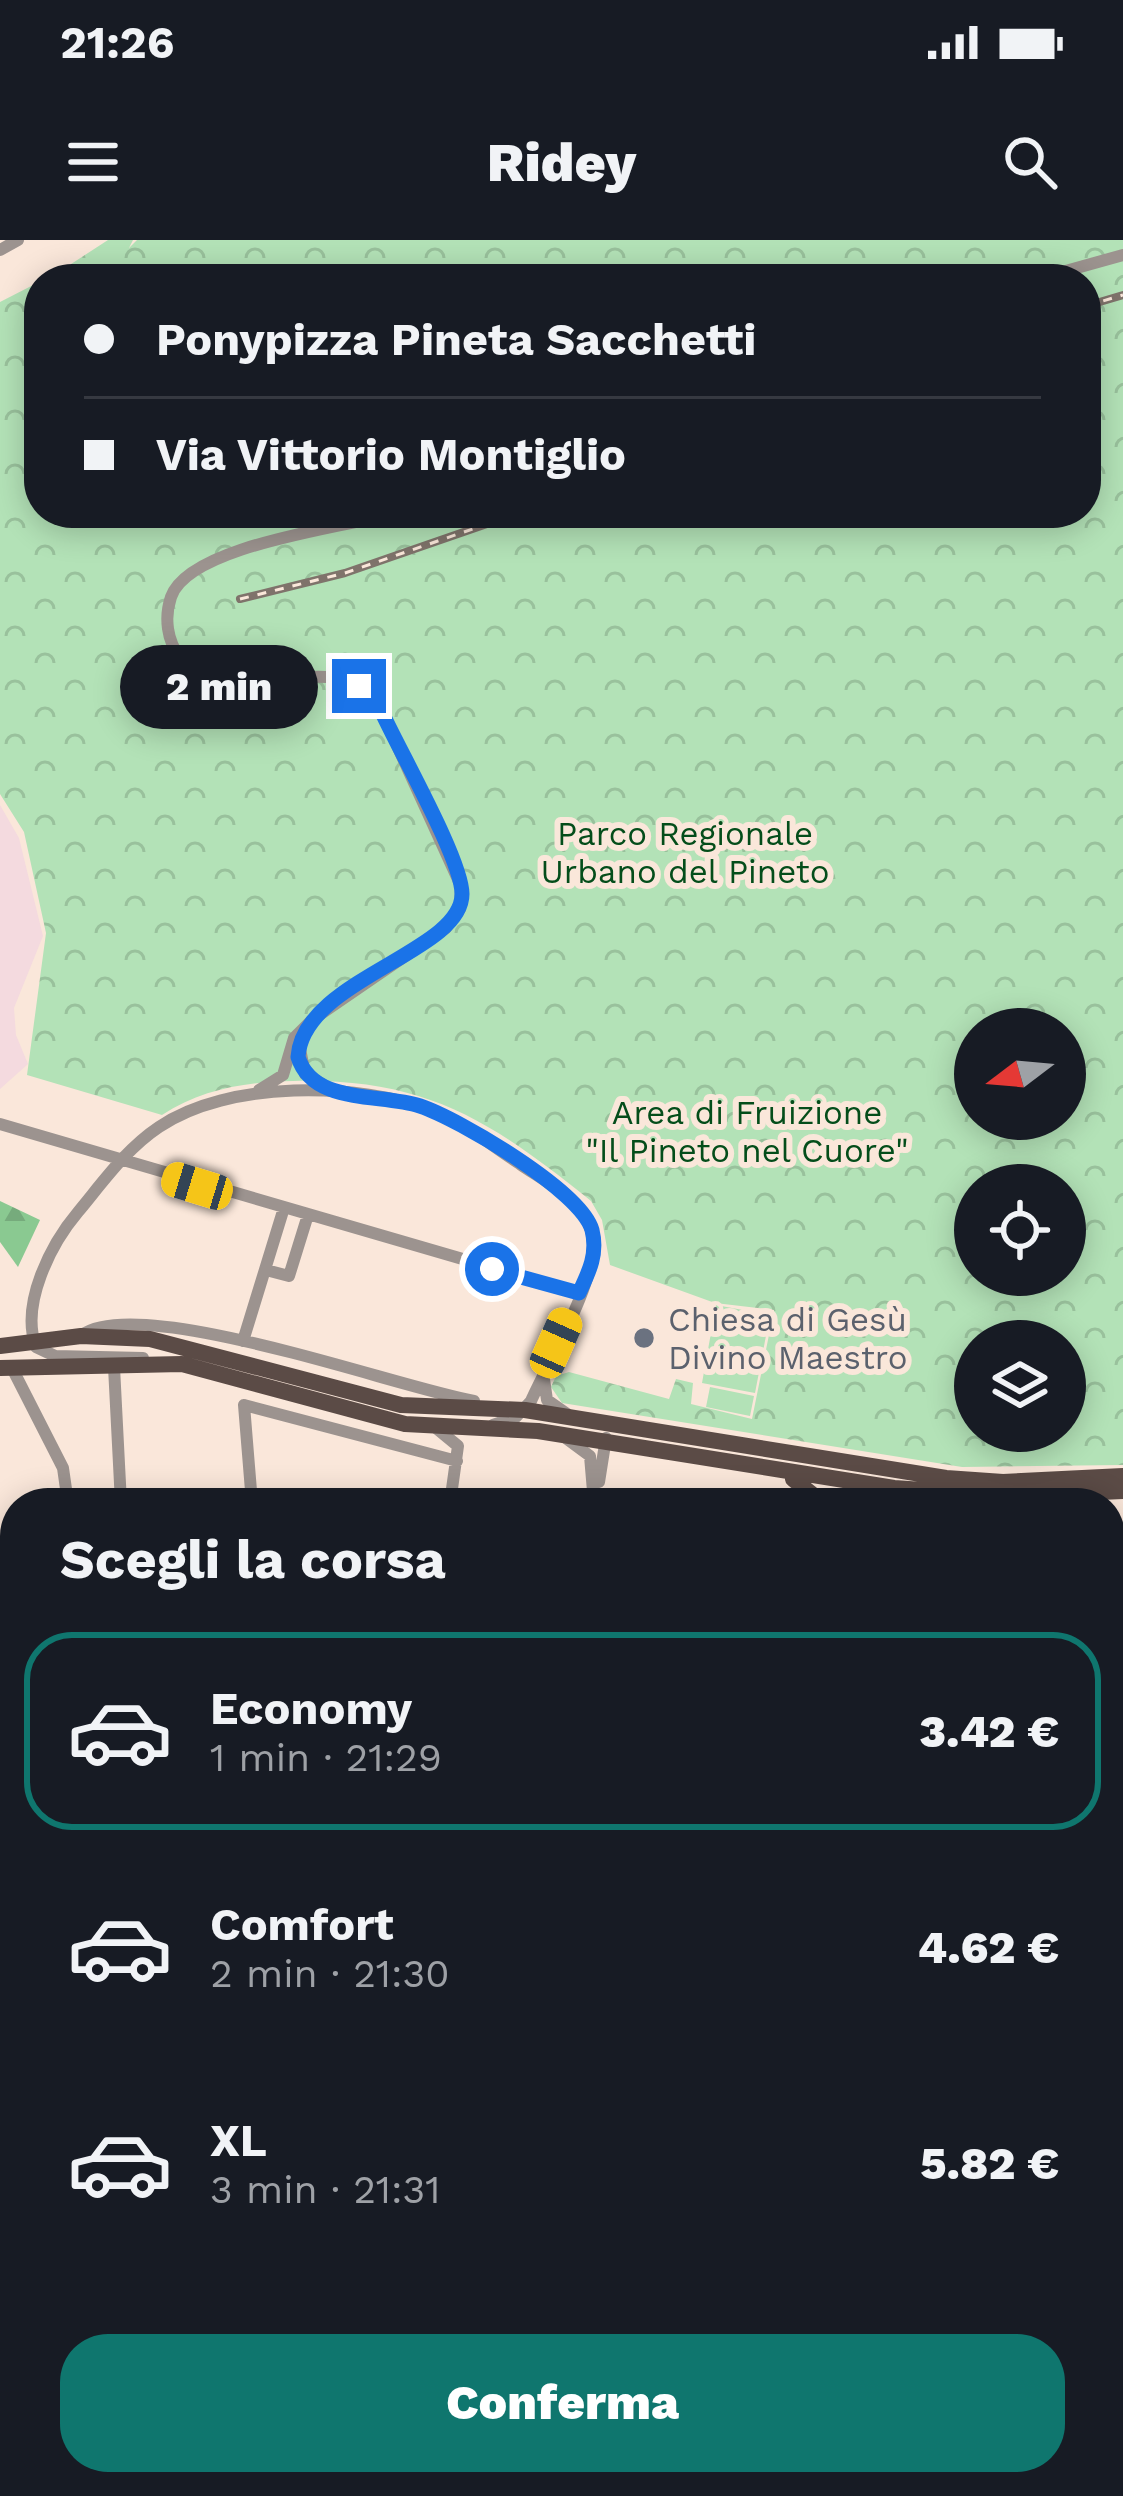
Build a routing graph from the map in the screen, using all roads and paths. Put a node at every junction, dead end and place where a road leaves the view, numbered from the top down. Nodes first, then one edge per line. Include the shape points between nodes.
1 (18, 240) edge
2 (0, 250) edge
3 (1123, 255) edge
4 (1091, 264) edge
5 (338, 528) edge
6 (305, 1026) junction
7 (252, 1093) junction
8 (345, 1094) junction
9 (0, 1124) edge
10 (118, 1162) junction
11 (284, 1210) junction
12 (307, 1218) junction
13 (266, 1270) junction
14 (579, 1293) junction
15 (81, 1336) junction
16 (33, 1340) junction
17 (243, 1341) junction
18 (0, 1346) edge
19 (182, 1364) junction
20 (114, 1367) junction
21 (6, 1368) edge
22 (543, 1372) junction
23 (275, 1390) junction
24 (244, 1405) junction
25 (518, 1409) junction
26 (574, 1418) junction
27 (596, 1422) junction
28 (435, 1427) junction
29 (475, 1429) junction
30 (551, 1433) junction
31 (607, 1442) junction
32 (830, 1460) junction
33 (457, 1461) junction
34 (782, 1473) junction
35 (1123, 1476) edge
36 (838, 1481) junction
37 (66, 1488) edge
38 (120, 1488) edge
39 (251, 1488) edge
40 (452, 1488) edge
41 (592, 1488) edge
42 (597, 1488) edge
43 (810, 1488) edge
44 (838, 1488) edge
45 (894, 1488) edge

1 - 2 street
3 - 4 street
5 - 6 street via 208,561 178,581 167,619 174,650 191,673 216,685 312,677 359,686 380,708 460,878 461,903 446,928
6 - 7 street via 283,1075
6 - 8 street via 298,1057 305,1074
7 - 8 street
7 - 10 street via 173,1118
8 - 14 street via 441,1114 569,1199 593,1240
9 - 10 street
10 - 11 street
10 - 16 street via 51,1249
11 - 12 street
11 - 13 street
12 - 13 street via 289,1276
12 - 14 street
13 - 17 street
14 - 22 street
15 - 16 main road
15 - 17 street via 98,1325 148,1322
15 - 25 main road via 179,1344 401,1405
16 - 18 main road
16 - 19 street via 51,1356
17 - 25 street
19 - 20 main road
19 - 23 main road
20 - 21 main road
20 - 38 street
21 - 37 street via 63,1468
22 - 25 street
22 - 26 street via 547,1400
23 - 24 street via 251,1393
23 - 28 main road
24 - 33 street
24 - 39 street
25 - 26 main road
25 - 29 street via 509,1420
26 - 27 main road
27 - 31 street
27 - 32 main road
28 - 29 main road
28 - 33 street via 455,1441
29 - 30 main road
30 - 31 main road
30 - 41 street via 587,1452
31 - 34 main road
31 - 42 street
32 - 35 main road via 1003,1482
32 - 36 main road
33 - 40 street
34 - 36 main road
34 - 43 main road
36 - 44 main road
36 - 45 main road

